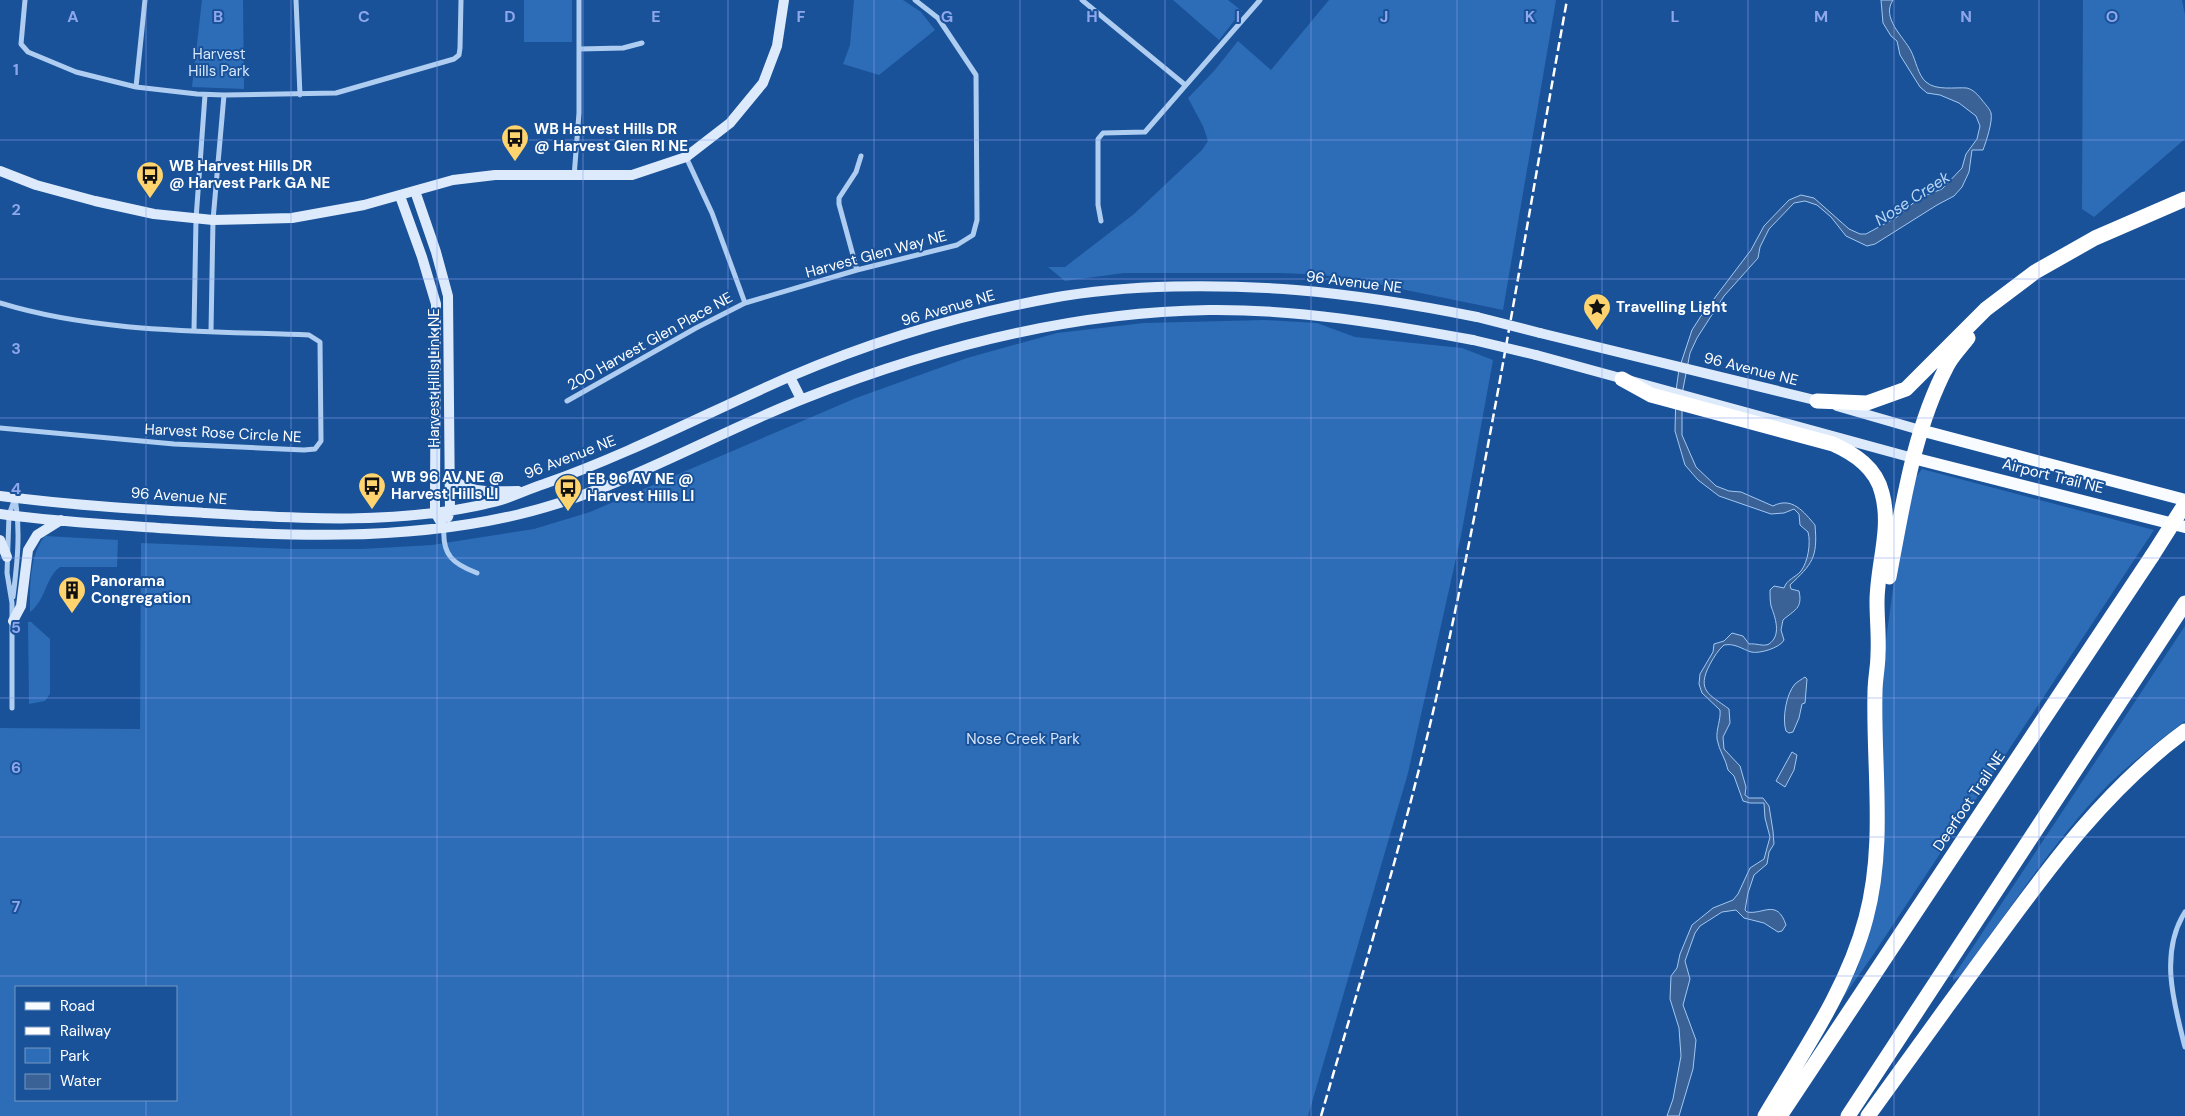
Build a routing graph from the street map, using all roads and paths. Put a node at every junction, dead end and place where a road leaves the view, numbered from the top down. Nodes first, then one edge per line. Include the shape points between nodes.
1 (25, 0) edge
2 (145, 0) edge
3 (296, 0) edge
4 (461, 0) edge
5 (579, 0) edge
6 (784, 0) edge
7 (916, 0) edge
8 (1082, 0) edge
9 (1260, 0) edge
10 (642, 43) dead end
11 (579, 50) junction
12 (1184, 84) junction
13 (136, 87) junction
14 (205, 95) junction
15 (300, 95) junction
16 (224, 96) junction
17 (861, 156) dead end
18 (686, 157) junction
19 (0, 171) edge
20 (574, 177) junction
21 (415, 191) junction
22 (400, 196) junction
23 (2185, 199) edge
24 (196, 218) junction
25 (213, 220) junction
26 (1101, 221) dead end
27 (857, 270) junction
28 (2016, 285) junction
29 (0, 303) edge
30 (745, 304) junction
31 (194, 330) junction
32 (211, 331) junction
33 (790, 377) junction
34 (1622, 379) joint
35 (801, 399) junction
36 (567, 401) dead end
37 (1817, 401) junction
38 (1738, 414) junction
39 (0, 428) edge
40 (1920, 430) junction
41 (1913, 458) junction
42 (450, 476) junction
43 (522, 492) junction
44 (0, 496) edge
45 (15, 498) junction
46 (2185, 500) edge
47 (2185, 504) edge
48 (450, 511) junction
49 (436, 512) junction
50 (9, 515) edge
51 (61, 520) junction
52 (2185, 527) edge
53 (444, 528) junction
54 (0, 540) edge
55 (8, 558) junction
56 (477, 573) dead end
57 (12, 603) junction
58 (2185, 603) edge
59 (13, 621) junction
60 (1879, 627) junction
61 (12, 708) dead end
62 (2185, 731) edge
63 (2185, 743) edge
64 (2088, 819) junction
65 (2185, 912) edge
66 (2185, 1046) edge
67 (1765, 1116) edge
68 (1780, 1116) edge
69 (1848, 1116) edge
70 (1868, 1116) edge

1 - 13 street via 21,44 28,52 76,72
2 - 13 street
3 - 15 street
4 - 15 street via 460,48 459,56 454,59 336,94
5 - 11 street
6 - 18 main road via 777,46 763,83 730,123
7 - 27 street, Harvest Glen Way NE via 938,18 976,75 977,220 973,235 957,245
8 - 12 street
9 - 12 street
10 - 11 street via 623,48
11 - 20 street
12 - 26 street via 1145,132 1103,133 1098,139
13 - 14 street
14 - 16 street
14 - 24 street
15 - 16 street
16 - 25 street
17 - 27 street via 856,172 839,198
18 - 20 main road via 632,175
18 - 30 street via 712,213
19 - 24 main road via 36,185 95,201 154,214
20 - 21 main road via 495,175 453,180
21 - 22 main road
21 - 42 main road, Harvest Hills Link NE via 448,296
22 - 25 main road via 292,218
22 - 49 main road, Harvest Hills Link NE via 436,304
23 - 28 highway via 2086,242
24 - 25 main road
24 - 31 street
25 - 32 street
27 - 30 street, Harvest Glen Way NE
28 - 37 highway via 1986,309 1906,389 1867,402
28 - 40 highway via 1948,364
29 - 31 street, Harvest Rose Circle NE via 66,319
30 - 36 street, 200 Harvest Glen Place NE
31 - 32 street, Harvest Rose Circle NE
32 - 39 street, Harvest Rose Circle NE via 309,334 320,342 321,441 315,449 174,444
33 - 35 main road
33 - 37 main road, 96 Avenue NE, bridge via 916,331 997,309 1097,292 1209,287 1360,296 1477,317
33 - 43 main road, 96 Avenue NE via 596,466
34 - 35 main road, bridge via 1473,340 1358,320 1212,310 1063,323 1002,335 922,357
34 - 38 highway via 1651,395
35 - 53 main road via 616,483 565,502 506,518
37 - 40 main road, 96 Avenue NE
38 - 41 main road
38 - 60 highway via 1834,444 1866,464 1876,476 1886,522 1877,600
40 - 41 highway
40 - 46 main road, Airport Trail NE
41 - 52 main road, Airport Trail NE
41 - 60 highway
42 - 43 main road via 471,490
42 - 48 main road, Harvest Hills Link NE
43 - 48 main road, 96 Avenue NE via 499,502
44 - 45 main road, 96 Avenue NE
45 - 49 main road, 96 Avenue NE via 289,517 363,517
45 - 50 street
45 - 50 street
47 - 68 highway, Deerfoot Trail NE, bridge
48 - 49 main road, 96 Avenue NE
48 - 53 main road, Harvest Hills Link NE
49 - 53 main road, Harvest Hills Link NE
50 - 51 main road
50 - 55 street
50 - 57 street via 16,573
51 - 53 main road via 304,535
51 - 59 main road via 37,535 28,550 21,606
53 - 56 street via 443,542 452,560
54 - 55 main road
55 - 57 street
57 - 59 street
58 - 69 highway
59 - 61 street
60 - 67 highway via 1875,692 1876,849 1866,918 1840,989
62 - 64 highway via 2128,778
63 - 64 highway via 2143,772
64 - 70 highway
65 - 66 street via 2170,960

